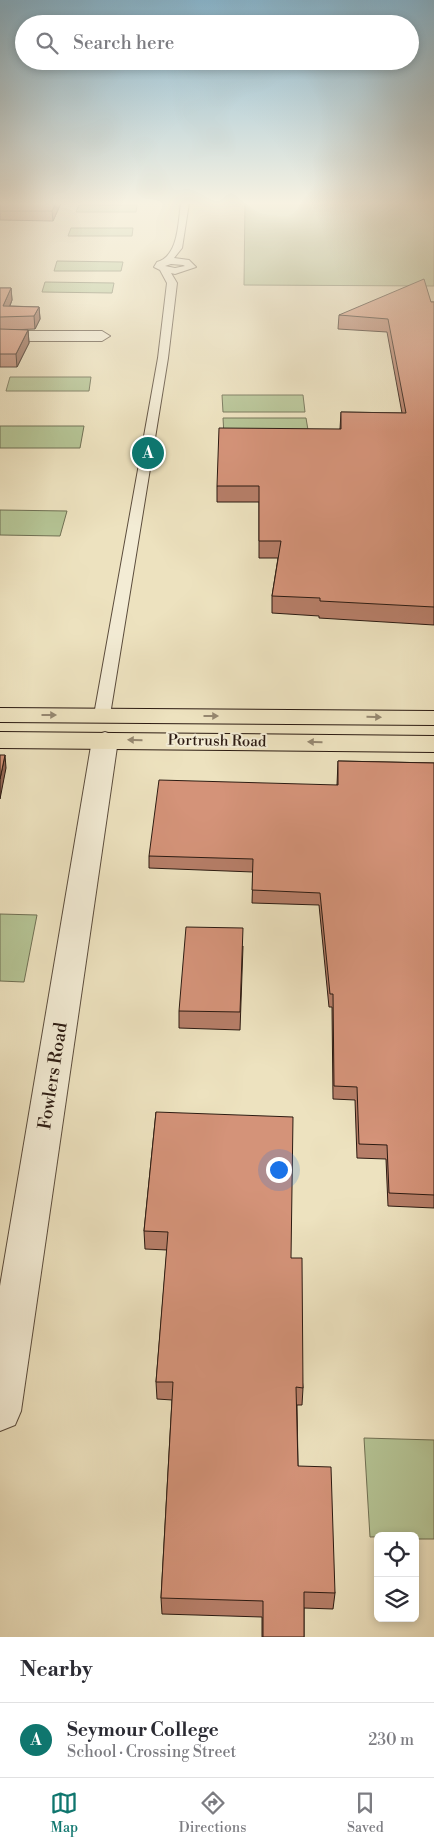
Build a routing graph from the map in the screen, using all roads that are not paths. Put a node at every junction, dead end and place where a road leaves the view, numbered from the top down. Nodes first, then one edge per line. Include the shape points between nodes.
1 (171, 279) edge
2 (175, 279) edge
3 (172, 283) junction
4 (0, 336) edge
5 (102, 336) dead end
6 (0, 714) edge
7 (434, 718) edge
8 (104, 727) junction
9 (0, 740) edge
10 (434, 744) edge
11 (0, 1411) edge

1 - 3 lane
2 - 3 lane
3 - 8 lane via 164,358
4 - 5 street
6 -> 8 highway, Portrush Road
8 -> 7 highway, Portrush Road
8 - 9 highway, Portrush Road
10 -> 8 highway, Portrush Road
8 - 11 street, Fowlers Road

